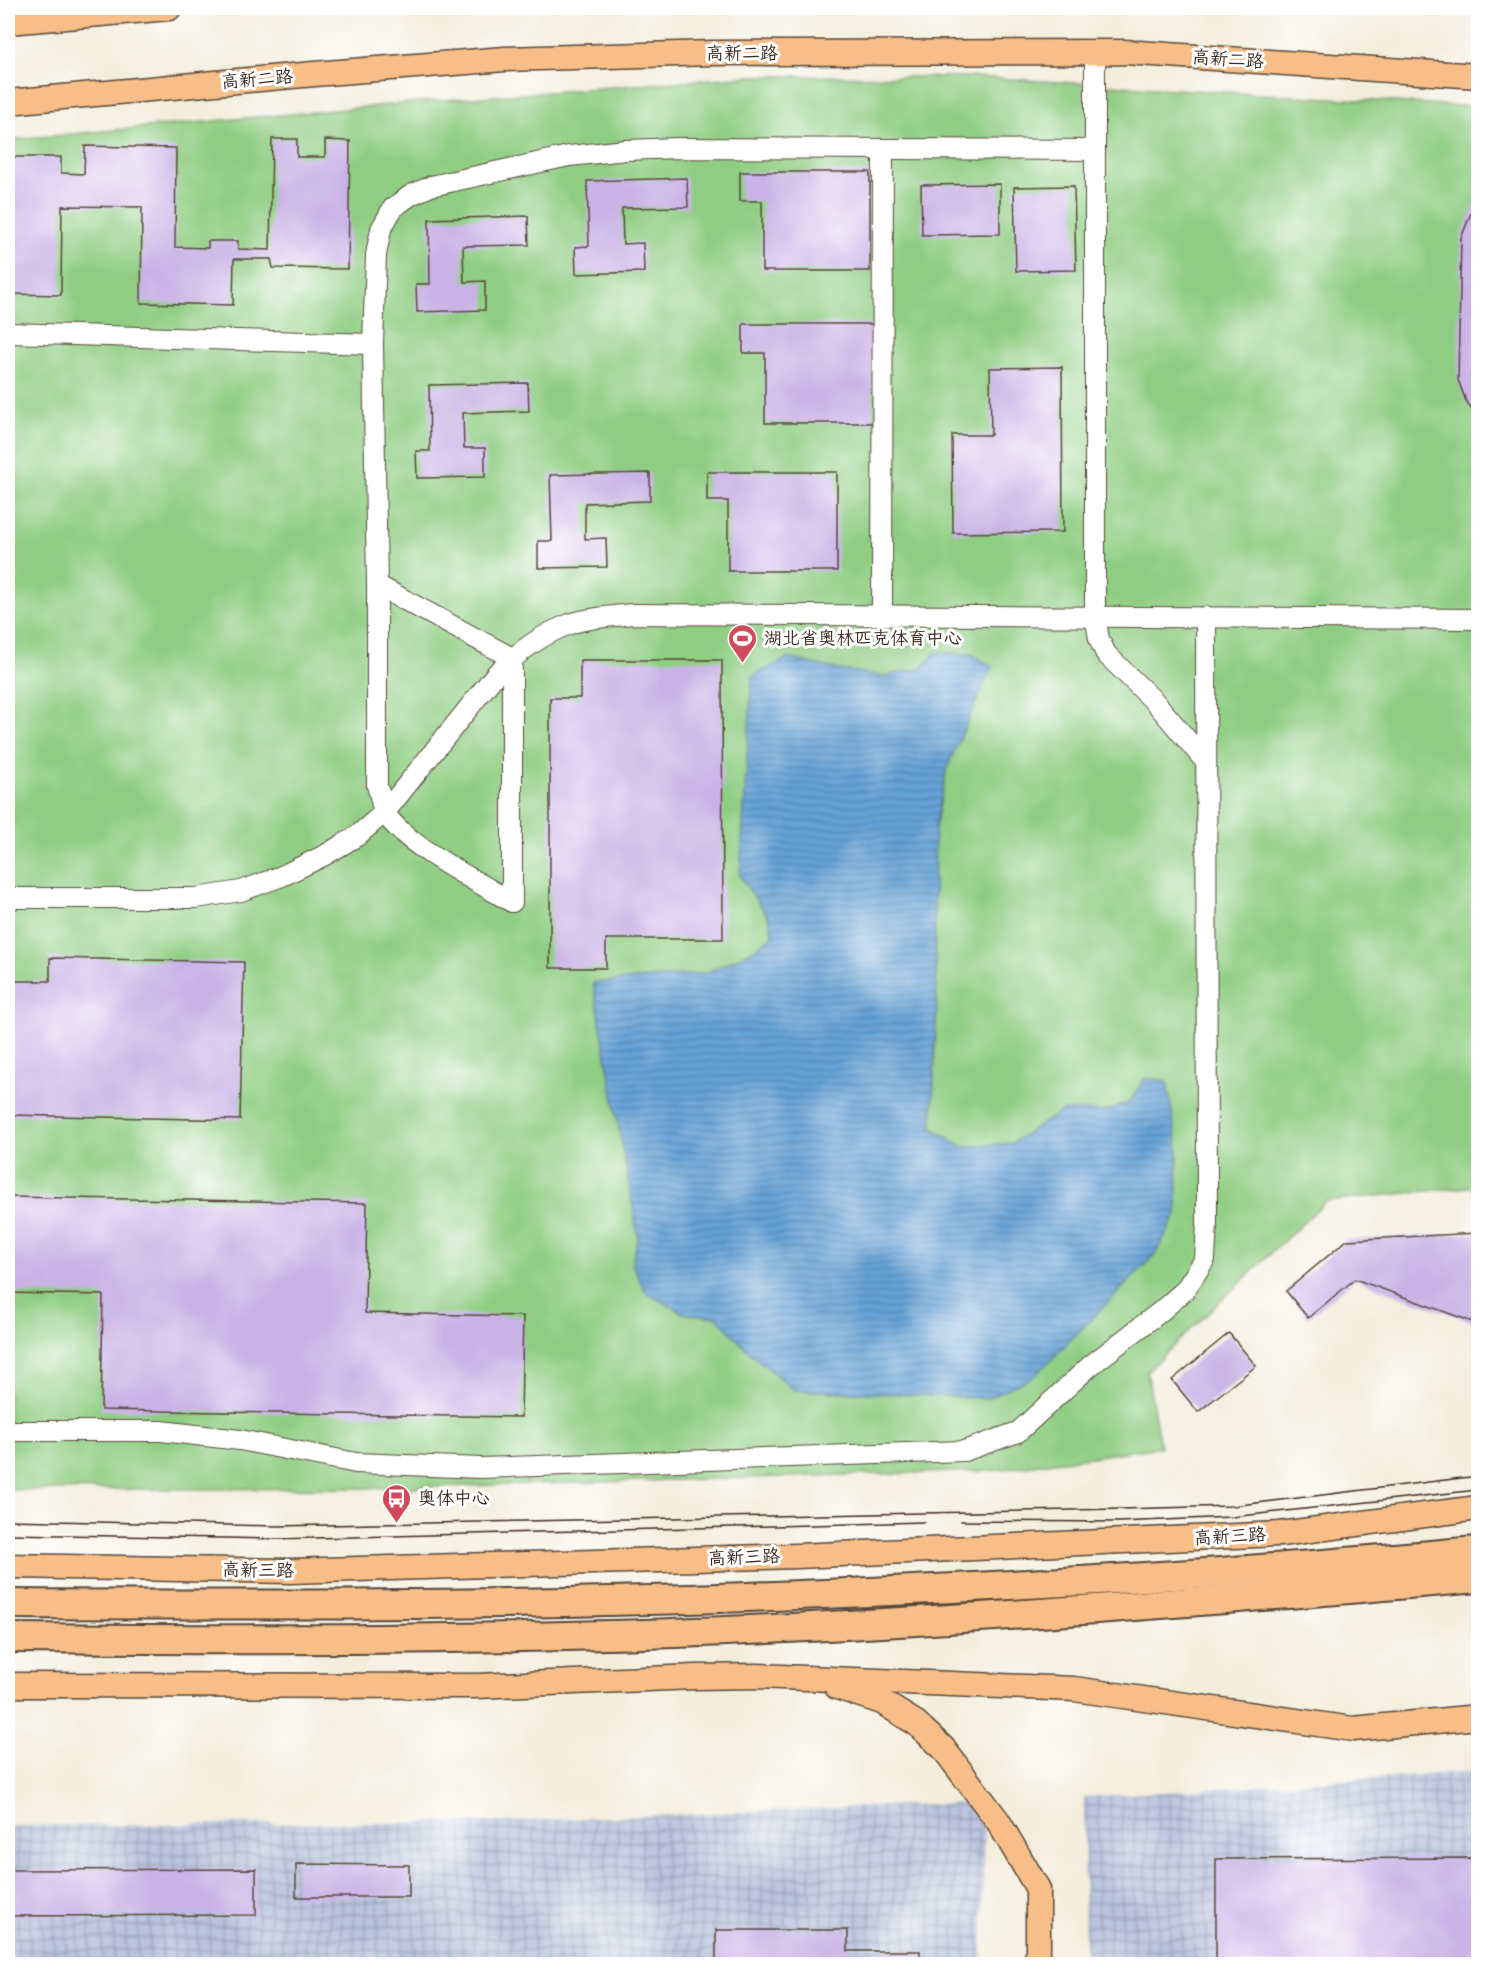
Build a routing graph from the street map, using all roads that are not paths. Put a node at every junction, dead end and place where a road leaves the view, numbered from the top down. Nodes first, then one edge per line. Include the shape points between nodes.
1 (169, 8) edge
2 (8, 22) edge
3 (1095, 52) junction
4 (1479, 76) edge
5 (8, 102) edge
6 (883, 149) junction
7 (1094, 150) junction
8 (8, 333) edge
9 (374, 344) junction
10 (377, 585) junction
11 (882, 615) junction
12 (1095, 616) junction
13 (1206, 617) junction
14 (1479, 619) edge
15 (512, 658) junction
16 (1204, 761) junction
17 (385, 812) junction
18 (8, 898) edge
19 (8, 1431) edge
20 (1479, 1508) edge
21 (1479, 1551) edge
22 (8, 1566) edge
23 (1479, 1578) edge
24 (8, 1604) edge
25 (8, 1638) edge
26 (813, 1678) junction
27 (8, 1686) edge
28 (1479, 1717) edge
29 (1038, 1965) edge

1 - 2 main road
3 - 4 main road, 高新二路
3 - 5 main road, 高新二路 via 712,53 505,59
3 - 7 street
6 - 7 street
6 - 9 street via 626,150 568,156 431,186 393,208 381,229 376,255
6 - 11 street
7 - 12 street
8 - 9 street
9 - 10 street
10 - 15 street
10 - 17 street via 377,786
11 - 12 street
11 - 15 street via 631,614 571,623
12 - 13 street
12 - 16 street via 1106,654 1156,703
13 - 14 street
13 - 16 street
15 - 17 street
15 - 17 street via 512,902 441,860 403,832
16 - 19 street via 1205,1259 1185,1290 1090,1366 1018,1432 964,1451 481,1468 356,1463 240,1440 161,1431
17 - 18 street via 357,836 325,855 241,891 196,898
20 - 22 main road, 高新三路 via 1280,1534 798,1556 289,1571
21 - 24 highway, 高新三路 via 1211,1573 743,1597 274,1605
23 - 25 highway via 1189,1602 746,1630 276,1640
26 - 27 main road via 695,1677 476,1686
26 - 28 main road via 1074,1689 1353,1729
26 - 29 main road via 882,1702 916,1723 943,1748 998,1821 1038,1889

